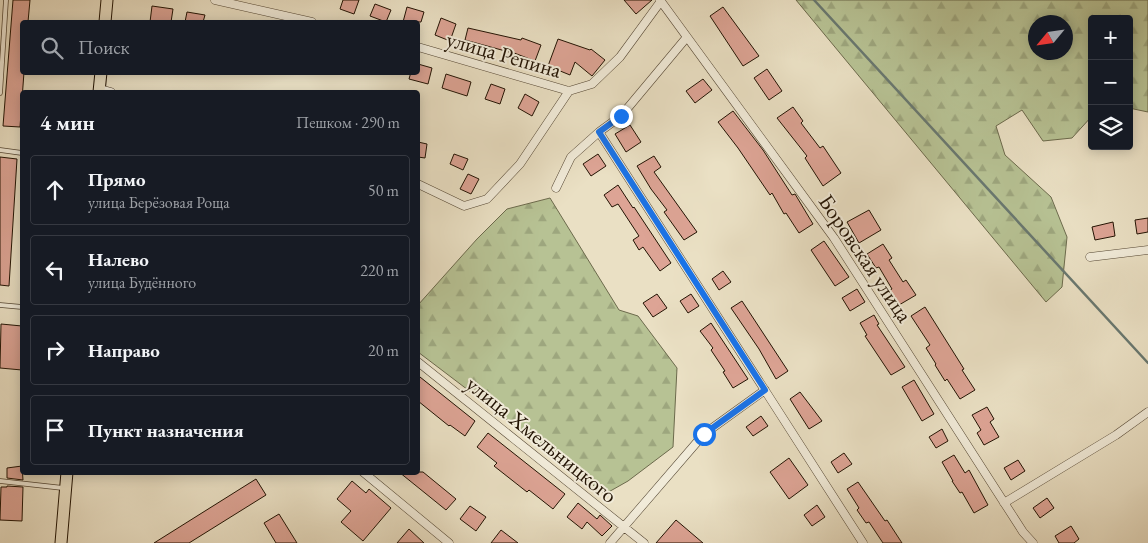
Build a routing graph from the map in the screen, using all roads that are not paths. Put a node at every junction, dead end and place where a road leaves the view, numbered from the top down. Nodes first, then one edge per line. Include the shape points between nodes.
1 (6, 0) edge
2 (107, 0) edge
3 (215, 0) edge
4 (661, 0) edge
5 (105, 20) edge
6 (303, 20) edge
7 (687, 36) junction
8 (420, 48) edge
9 (101, 75) edge
10 (0, 78) edge
11 (103, 90) edge
12 (569, 91) junction
13 (0, 93) edge
14 (599, 132) junction
15 (0, 150) edge
16 (20, 153) edge
17 (420, 185) edge
18 (556, 188) dead end
19 (1148, 250) edge
20 (1090, 257) dead end
21 (0, 305) edge
22 (20, 307) edge
23 (420, 364) edge
24 (765, 390) junction
25 (1148, 412) edge
26 (67, 475) edge
27 (367, 475) edge
28 (0, 481) edge
29 (66, 488) junction
30 (1004, 503) junction
31 (623, 526) junction
32 (61, 543) edge
33 (449, 543) edge
34 (610, 543) edge
35 (644, 543) edge
36 (863, 543) edge
37 (1033, 543) edge

1 - 10 lane
2 - 5 main road
3 - 6 street
4 - 7 street, Боровская улица
4 - 12 street, улица Репина via 620,57 592,84
7 - 14 street via 621,116
7 - 30 street, Боровская улица via 834,238
8 - 12 street, улица Репина
9 - 11 main road
10 - 13 lane
12 - 17 street via 520,164 487,199 464,206
14 - 18 street via 572,157
14 - 24 street
15 - 16 lane
19 - 20 street
21 - 22 lane
23 - 31 street, улица Хмельницкого
24 - 31 street via 704,434
24 - 36 street
25 - 30 street
26 - 29 main road
27 - 33 street
28 - 29 lane
29 - 32 main road
30 - 37 street, Боровская улица
31 - 34 street
31 - 35 street, улица Хмельницкого

